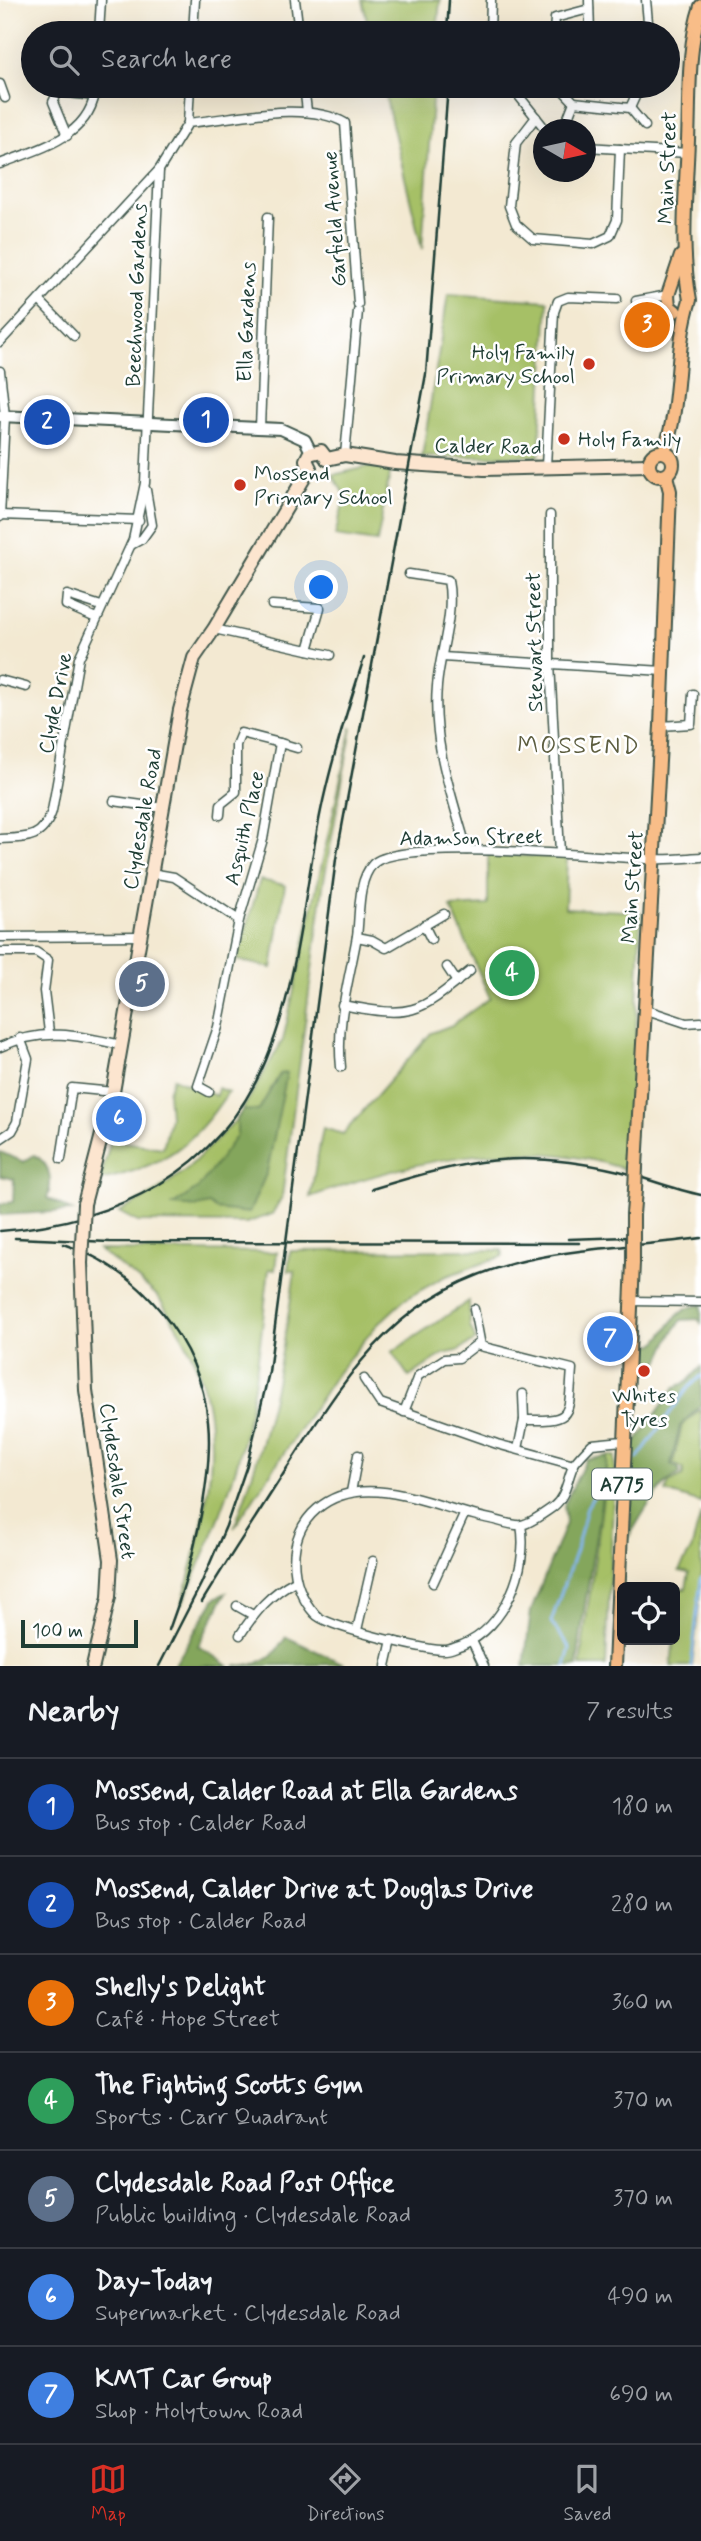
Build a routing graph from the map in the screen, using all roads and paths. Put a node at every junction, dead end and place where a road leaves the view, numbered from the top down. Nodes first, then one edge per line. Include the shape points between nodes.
1 (101, 0) edge
2 (195, 0) edge
3 (295, 0) edge
4 (491, 0) edge
5 (646, 0) edge
6 (589, 5) edge
7 (701, 6) edge
8 (100, 21) edge
9 (194, 21) edge
10 (298, 21) edge
11 (490, 21) edge
12 (555, 21) edge
13 (648, 21) edge
14 (0, 84) edge
15 (5, 98) dead end
16 (54, 98) edge
17 (94, 98) edge
18 (189, 98) edge
19 (305, 98) edge
20 (521, 98) edge
21 (570, 98) edge
22 (635, 98) edge
23 (574, 102) junction
24 (630, 108) junction
25 (307, 111) junction
26 (536, 117) joint
27 (567, 119) edge
28 (188, 123) junction
29 (645, 126) dead end
30 (67, 136) junction
31 (596, 148) edge
32 (620, 149) junction
33 (688, 153) junction
34 (0, 164) edge
35 (159, 170) junction
36 (268, 217) dead end
37 (701, 298) edge
38 (617, 299) dead end
39 (39, 300) junction
40 (678, 300) junction
41 (641, 301) dead end
42 (701, 304) edge
43 (74, 336) dead end
44 (0, 342) edge
45 (0, 371) edge
46 (2, 416) edge
47 (148, 422) junction
48 (260, 428) junction
49 (311, 452) junction
50 (664, 452) junction
51 (345, 455) junction
52 (327, 459) junction
53 (649, 465) junction
54 (546, 466) junction
55 (310, 468) junction
56 (666, 476) junction
57 (145, 484) junction
58 (550, 515) dead end
59 (0, 516) edge
60 (139, 520) junction
61 (131, 545) junction
62 (409, 574) dead end
63 (272, 605) dead end
64 (101, 606) junction
65 (96, 618) junction
66 (214, 629) junction
67 (308, 650) junction
68 (330, 655) dead end
69 (442, 657) junction
70 (550, 663) junction
71 (663, 671) junction
72 (0, 680) edge
73 (26, 687) dead end
74 (693, 694) dead end
75 (661, 726) junction
76 (229, 728) dead end
77 (241, 733) junction
78 (281, 743) junction
79 (298, 748) dead end
80 (114, 801) dead end
81 (163, 808) junction
82 (220, 815) dead end
83 (0, 839) edge
84 (467, 850) junction
85 (560, 853) junction
86 (701, 857) edge
87 (654, 859) junction
88 (152, 873) junction
89 (443, 914) dead end
90 (239, 920) junction
91 (424, 925) junction
92 (142, 936) junction
93 (0, 937) edge
94 (357, 937) junction
95 (431, 939) dead end
96 (0, 952) edge
97 (447, 967) dead end
98 (470, 971) dead end
99 (457, 982) junction
100 (342, 1005) junction
101 (644, 1009) junction
102 (701, 1022) edge
103 (48, 1032) junction
104 (20, 1038) junction
105 (121, 1045) junction
106 (0, 1047) edge
107 (341, 1068) dead end
108 (113, 1092) junction
109 (209, 1092) dead end
110 (0, 1139) edge
111 (61, 1159) dead end
112 (81, 1263) joint
113 (631, 1301) junction
114 (701, 1302) edge
115 (474, 1309) dead end
116 (481, 1346) junction
117 (364, 1379) dead end
118 (523, 1394) dead end
119 (404, 1412) junction
120 (524, 1420) junction
121 (623, 1441) junction
122 (518, 1449) junction
123 (358, 1455) dead end
124 (574, 1465) junction
125 (351, 1492) junction
126 (464, 1515) junction
127 (521, 1525) junction
128 (373, 1561) dead end
129 (295, 1581) junction
130 (433, 1583) dead end
131 (237, 1606) dead end
132 (253, 1615) junction
133 (358, 1630) junction
134 (240, 1635) dead end
135 (392, 1640) junction
136 (472, 1641) junction
137 (93, 1666) edge
138 (386, 1666) edge
139 (484, 1666) edge
140 (615, 1666) edge

1 - 8 street
2 - 9 street
3 - 10 street
4 - 11 street
5 - 13 street
6 - 12 street
7 - 33 main road, Main Street via 692,54
14 - 15 street
16 - 30 street
17 - 30 street via 88,114
18 - 28 street
19 - 25 street
20 - 26 street
21 - 23 street
22 - 24 street
23 - 24 street
23 - 27 street
24 - 29 street
25 - 28 street, Garfield Avenue
25 - 51 street, Garfield Avenue via 345,123 358,307
26 - 32 street via 516,143 509,198 516,224 533,239 593,244 610,236 617,220
28 - 35 street, Beechwood Gardens
30 - 34 street
31 - 32 street
32 - 33 street
33 - 40 main road, Main Street
35 - 39 street, Beechwood Gardens
35 - 47 street, Beechwood Gardens
36 - 48 street, Ella Gardens
37 - 40 street
38 - 54 street via 569,297 558,301
39 - 43 street
39 - 44 street, Beechwood Gardens
40 - 41 street
40 - 42 street
40 - 50 main road, Main Street via 674,426
45 - 46 street
46 - 47 street
46 - 59 street
47 - 48 street
47 - 57 street, Clyde Drive
48 - 49 street via 292,433 304,440
49 - 52 main road via 321,451
49 - 55 main road, Clydesdale Road via 306,460
50 - 53 main road via 653,455
50 - 56 main road via 673,463
51 - 52 main road, Calder Road
51 - 54 main road, Calder Road via 484,469
52 - 55 main road via 321,470
53 - 54 main road, Calder Road
53 - 56 main road via 654,475
55 - 66 main road, Clydesdale Road
56 - 71 main road, Main Street / A775 via 670,491
57 - 60 street, Clyde Drive
57 - 61 street, Clyde Drive via 152,525 142,540
58 - 70 street, Stewart Street
59 - 60 street
60 - 61 street, Clyde Drive
61 - 64 street, Clyde Drive
62 - 69 street via 448,580 452,601
63 - 67 street via 320,608
64 - 65 street, Clyde Drive
64 - 65 street via 67,595 66,605
65 - 83 street, Clyde Drive via 79,658 46,827 34,835
66 - 67 street
66 - 81 main road, Clydesdale Road via 194,658 184,688
67 - 68 street
69 - 70 street
69 - 84 street via 437,738
70 - 71 street
70 - 85 street, Stewart Street
71 - 75 main road, Main Street / A775
72 - 73 street
74 - 75 street via 691,724
75 - 87 main road, Main Street / A775
76 - 77 street
77 - 78 street
77 - 82 street, Asquith Place via 236,745 237,787 234,796 221,804
78 - 79 street
78 - 90 street, Asquith Place via 263,839
80 - 81 street
81 - 88 main road, Clydesdale Road
84 - 85 street, Adamson Street
84 - 94 street, Adamson Street via 386,856 373,864 364,880
85 - 87 street, Adamson Street
86 - 87 street, Adamson Street
87 - 101 main road, Main Street / A775
88 - 90 street via 174,877
88 - 92 main road, Clydesdale Road
89 - 91 street
90 - 109 street, Asquith Place via 218,1027 198,1086
91 - 94 street via 386,948
91 - 95 street
92 - 93 street
92 - 105 main road, Clydesdale Road
94 - 100 street, Adamson Street
96 - 103 street via 36,952 48,960 44,991
97 - 99 street
98 - 99 street
99 - 100 street via 440,998 404,1012
100 - 107 street, Adamson Street
101 - 102 street via 686,1023
101 - 113 main road, Main Street / A775, bridge
103 - 104 street
103 - 105 street
104 - 106 street
104 - 110 street via 28,1059 16,1122
105 - 108 main road, Clydesdale Road
108 - 111 street via 72,1088
108 - 112 main road, Clydesdale Road, bridge via 84,1204
112 - 137 main road, Clydesdale Street via 88,1408 111,1560 109,1597
113 - 114 street
113 - 121 main road, A775
115 - 116 street
116 - 119 street via 459,1358 444,1359 418,1376
116 - 120 street via 572,1369 564,1417
117 - 119 street via 380,1403
118 - 120 street
119 - 122 street
120 - 122 street
121 - 124 street via 592,1444
121 - 140 main road, A775
122 - 124 street
123 - 125 street
124 - 127 street via 555,1506
125 - 126 street via 384,1490
125 - 129 street via 317,1508 306,1521 296,1546
126 - 127 street
126 - 130 street
127 - 136 street via 523,1564 494,1621
128 - 133 street
129 - 132 street via 275,1591
129 - 133 street via 315,1615
131 - 132 street
132 - 134 street
133 - 135 street
135 - 136 street via 446,1651
135 - 138 street
136 - 139 street

